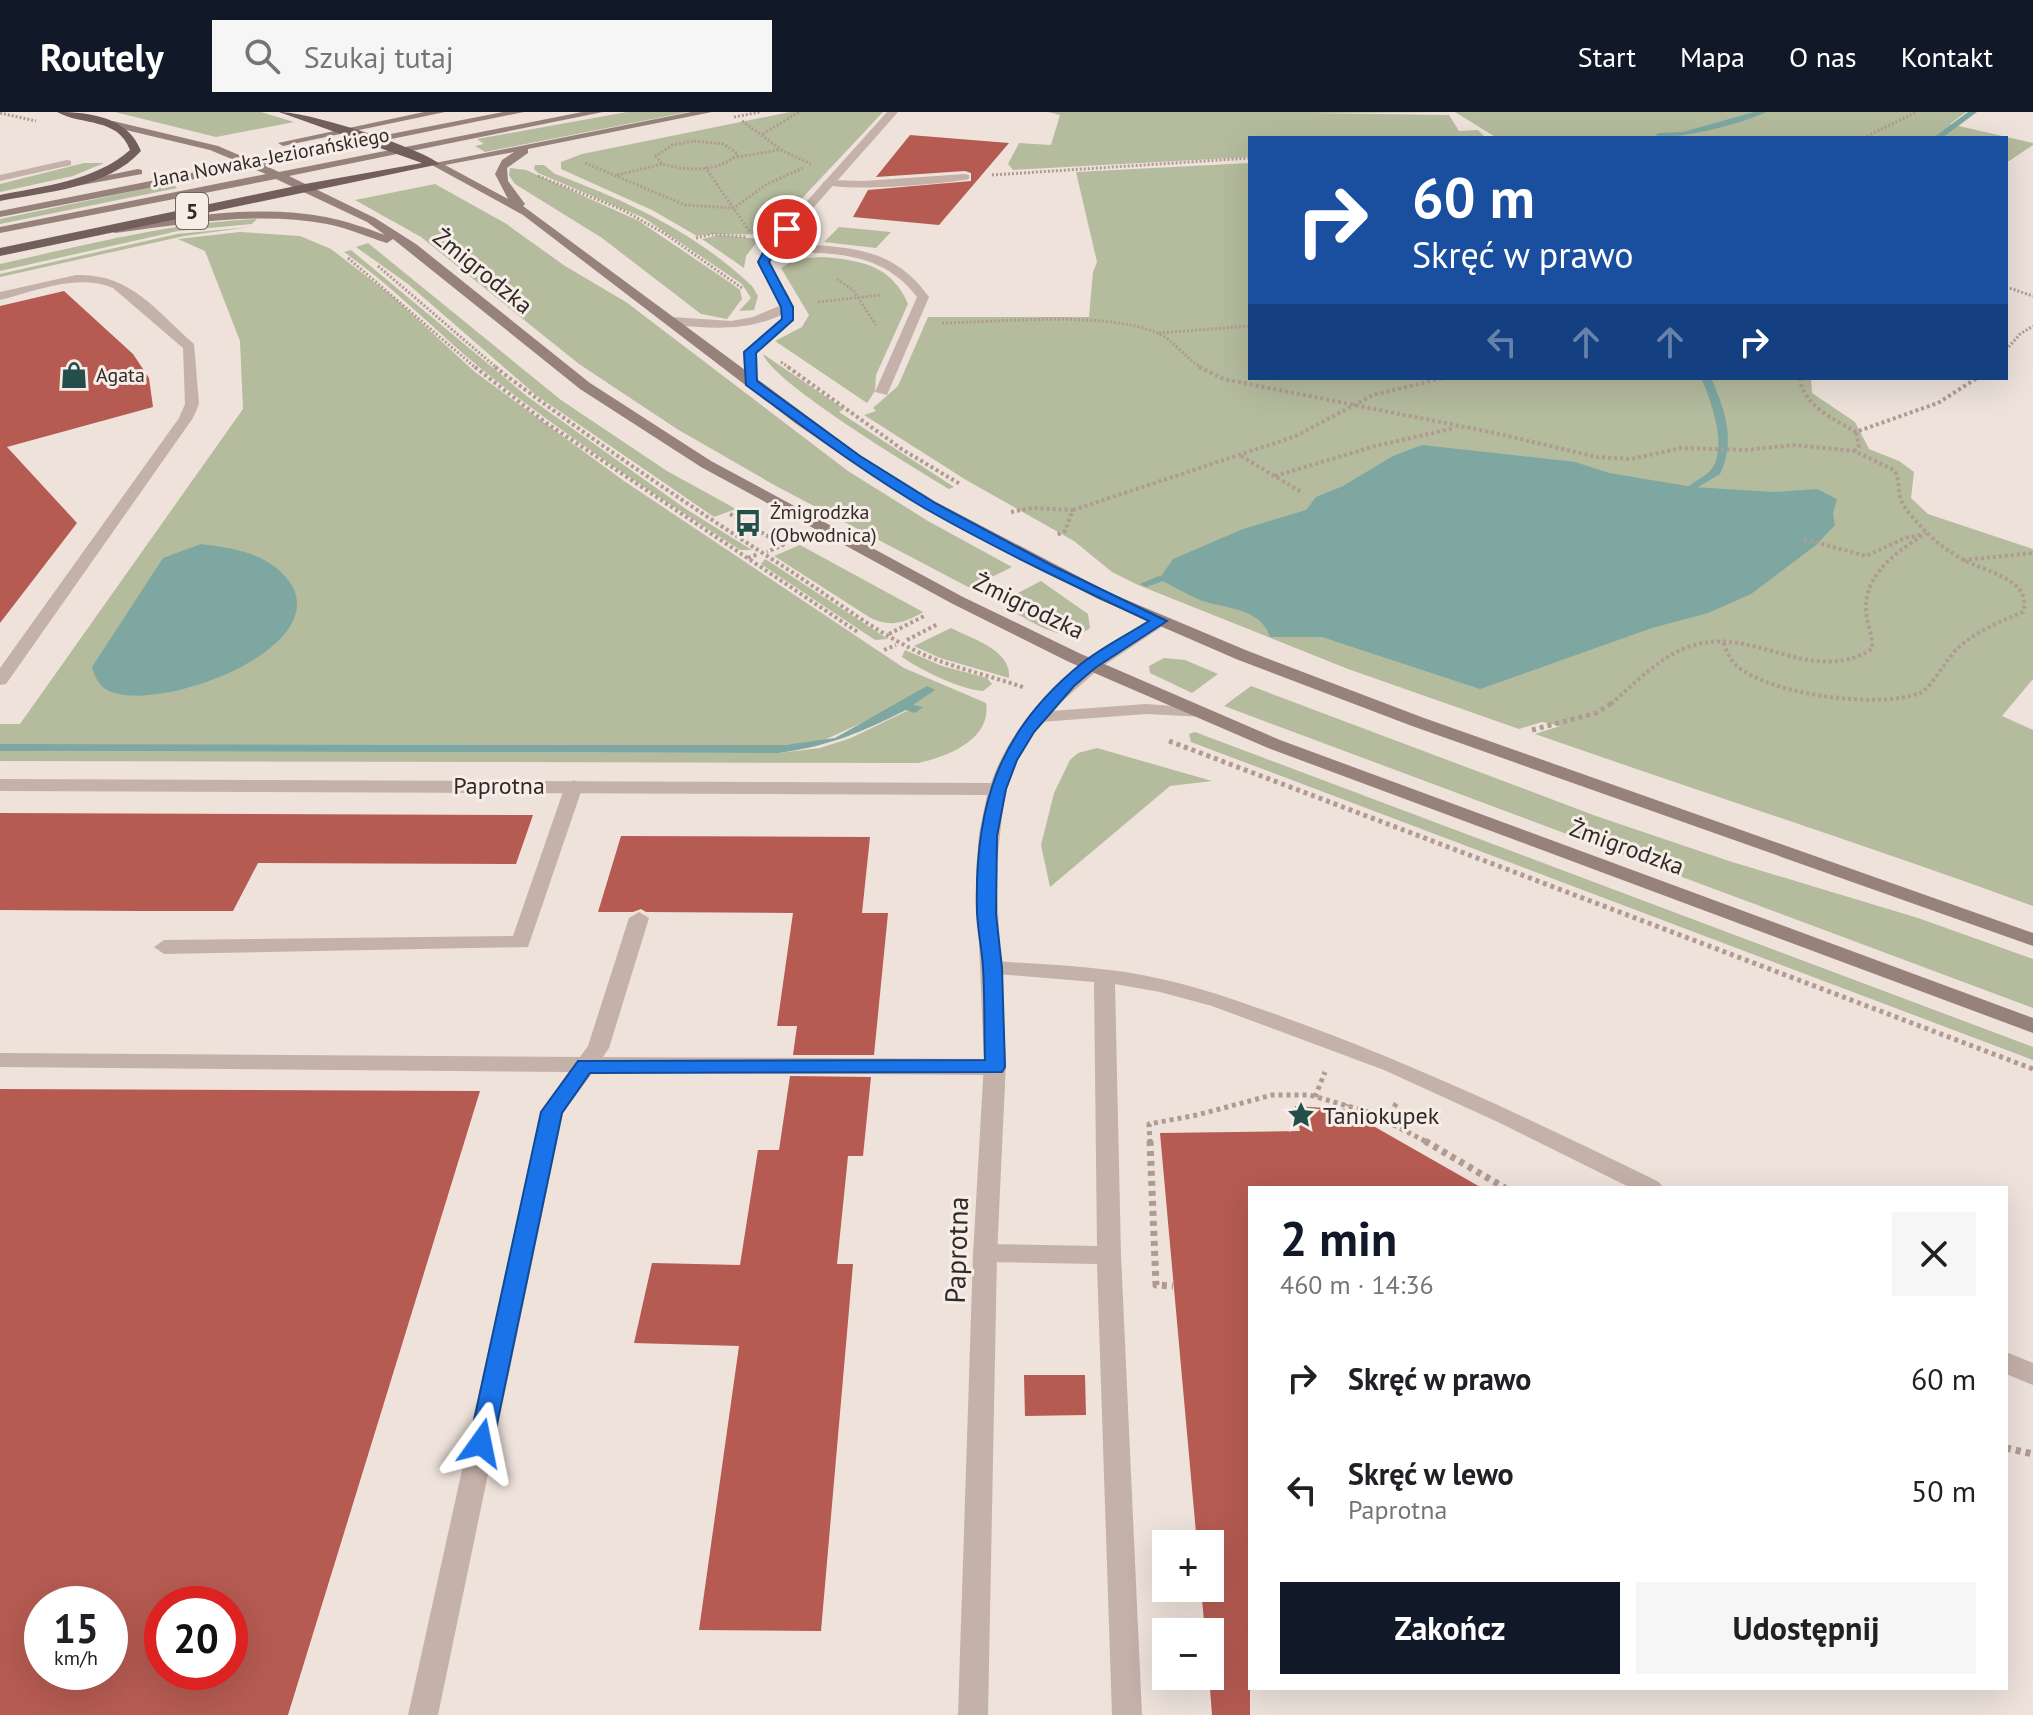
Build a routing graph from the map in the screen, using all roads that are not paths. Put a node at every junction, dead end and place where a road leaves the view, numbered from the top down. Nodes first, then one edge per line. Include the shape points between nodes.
1 (62, 112) edge
2 (284, 112) edge
3 (440, 112) edge
4 (519, 112) edge
5 (598, 112) edge
6 (707, 112) edge
7 (893, 112) edge
8 (113, 124) junction
9 (346, 130) junction
10 (547, 142) junction
11 (272, 145) dead end
12 (257, 148) dead end
13 (228, 154) junction
14 (203, 159) dead end
15 (67, 163) dead end
16 (435, 164) junction
17 (146, 170) dead end
18 (965, 177) road end
19 (0, 178) edge
20 (828, 183) junction
21 (305, 187) junction
22 (40, 190) junction
23 (0, 198) edge
24 (527, 213) junction
25 (0, 214) edge
26 (0, 230) edge
27 (79, 235) junction
28 (412, 247) junction
29 (770, 249) junction
30 (0, 252) edge
31 (0, 296) edge
32 (787, 307) junction
33 (672, 321) junction
34 (750, 382) junction
35 (882, 392) dead end
36 (1160, 621) junction
37 (1090, 665) junction
38 (0, 680) edge
39 (1199, 713) junction
40 (1039, 717) junction
41 (0, 785) edge
42 (574, 786) junction
43 (997, 789) junction
44 (639, 918) dead end
45 (2033, 940) edge
46 (164, 947) dead end
47 (993, 968) junction
48 (1104, 976) junction
49 (2033, 1026) edge
50 (0, 1060) edge
51 (585, 1066) junction
52 (995, 1067) junction
53 (1647, 1186) edge
54 (985, 1253) junction
55 (1109, 1255) junction
56 (2008, 1363) edge
57 (2033, 1375) edge
58 (423, 1715) edge
59 (973, 1715) edge
60 (1127, 1715) edge

1 - 8 main road, Żmigrodzka
2 - 9 main road, Żmigrodzka
3 - 9 main road
4 - 25 main road, Jana Nowaka-Jeziorańskiego
5 - 26 main road, Jana Nowaka-Jeziorańskiego
6 - 10 main road
7 - 20 street
8 - 13 main road, Żmigrodzka
8 - 22 main road via 132,138 132,156 100,173
9 - 11 main road
9 - 16 main road, Żmigrodzka
10 - 16 main road
10 - 24 main road via 520,152 501,168 502,185
12 - 13 main road
13 - 14 main road
13 - 21 main road, Żmigrodzka
15 - 19 street
16 - 21 main road, 5
16 - 24 main road, Żmigrodzka
17 - 22 main road
18 - 20 street
20 - 29 street
21 - 27 main road, 5
21 - 28 main road, Żmigrodzka
22 - 23 main road
24 - 33 main road, Żmigrodzka
27 - 28 main road via 200,219 291,217 335,223
27 - 30 main road, 5
28 - 37 main road, Żmigrodzka via 585,386 706,464 957,600
29 - 32 street via 764,265
29 - 35 street via 859,252 895,265 914,281 923,297
31 - 38 street via 71,280 115,283 189,347 192,404
32 - 33 street via 756,323 734,326
32 - 34 street via 788,320 755,345
33 - 34 main road, Żmigrodzka
34 - 36 main road, Żmigrodzka via 931,505 1048,569
36 - 37 street, Paprotna
36 - 45 main road, Żmigrodzka via 1433,727
37 - 39 main road, Żmigrodzka
37 - 40 street, Paprotna
39 - 40 street via 1146,709
39 - 49 main road, Żmigrodzka
40 - 43 street, Paprotna via 1009,760
41 - 42 street, Paprotna
42 - 43 street, Paprotna
42 - 46 street via 521,942
43 - 47 street, Paprotna via 986,914
44 - 51 street via 598,1048
47 - 48 street
47 - 52 street, Paprotna
48 - 53 street via 1219,1001 1392,1065
48 - 55 street
50 - 51 street
51 - 52 street
51 - 58 street via 552,1112
52 - 54 street, Paprotna
54 - 55 street
54 - 59 street, Paprotna
55 - 60 street
56 - 57 street

